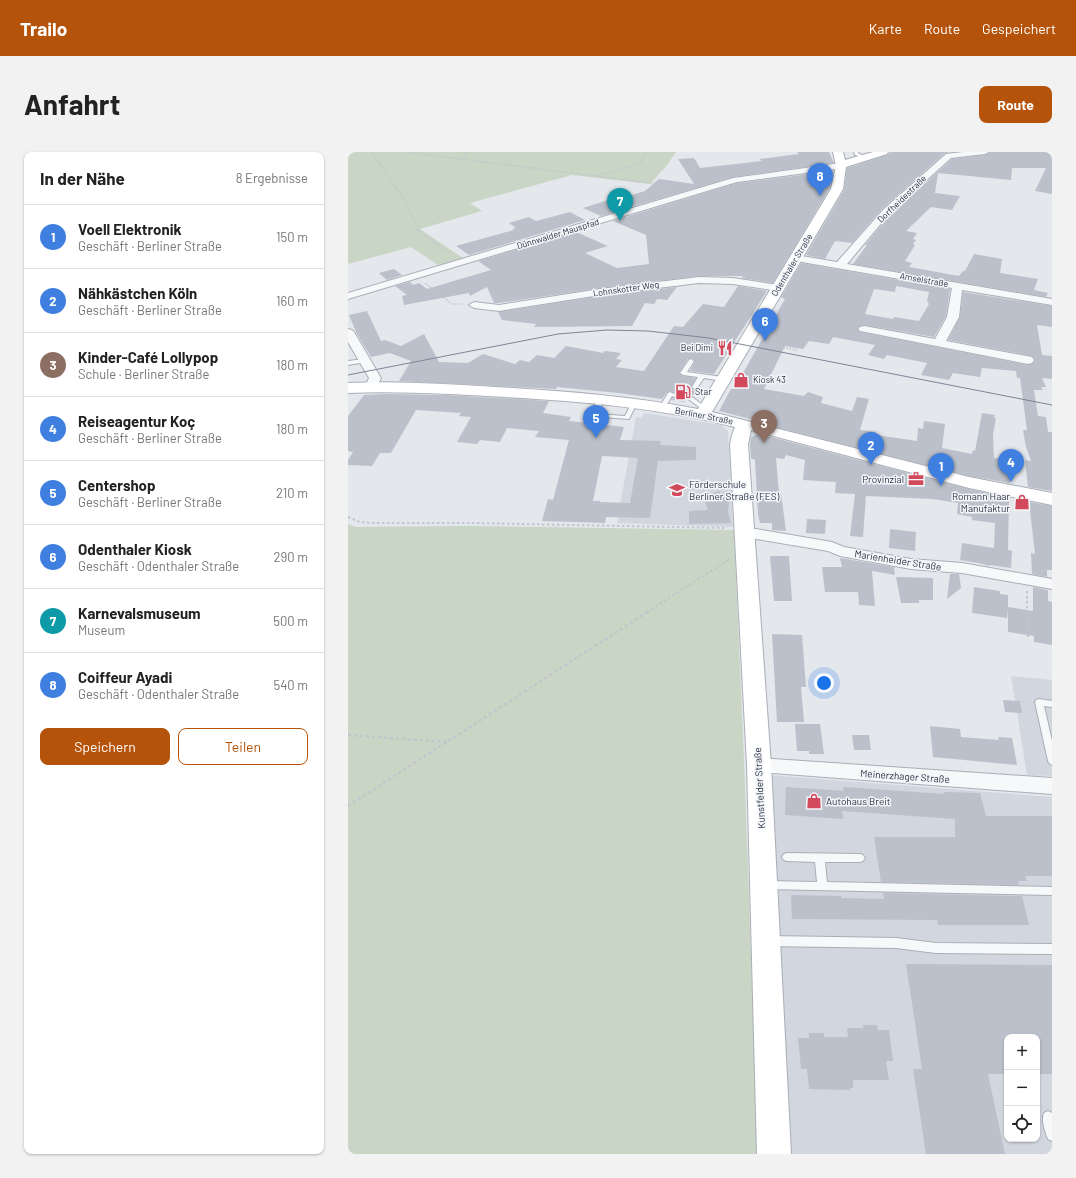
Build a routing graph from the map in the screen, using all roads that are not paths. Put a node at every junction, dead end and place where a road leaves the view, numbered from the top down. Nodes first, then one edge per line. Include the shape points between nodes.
1 (856, 152) edge
2 (883, 152) edge
3 (985, 152) edge
4 (866, 158) junction
5 (840, 161) edge
6 (796, 258) junction
7 (840, 265) junction
8 (957, 286) junction
9 (778, 288) junction
10 (348, 296) edge
11 (1052, 302) edge
12 (474, 305) road end
13 (864, 329) dead end
14 (348, 332) edge
15 (939, 343) junction
16 (1028, 360) dead end
17 (364, 361) junction
18 (691, 361) dead end
19 (348, 363) edge
20 (702, 376) junction
21 (723, 379) junction
22 (371, 387) junction
23 (695, 387) dead end
24 (348, 388) edge
25 (674, 395) dead end
26 (689, 396) dead end
27 (662, 408) junction
28 (703, 412) junction
29 (745, 424) junction
30 (1052, 499) edge
31 (745, 539) junction
32 (1052, 584) edge
33 (1052, 704) edge
34 (1052, 761) edge
35 (759, 765) junction
36 (1052, 786) edge
37 (787, 857) dead end
38 (820, 857) junction
39 (860, 858) dead end
40 (764, 885) junction
41 (822, 886) junction
42 (1052, 890) edge
43 (766, 941) junction
44 (1052, 948) edge
45 (1048, 1117) dead end
46 (1052, 1135) edge
47 (774, 1154) edge

1 - 4 lane
2 - 4 main road, Dünnwalder Mauspfad
3 - 7 street, Dorfheidestraße via 949,156 886,212
4 - 5 main road, Dünnwalder Mauspfad via 851,162
5 - 6 main road, Odenthaler Straße via 837,189
5 - 10 street, Dünnwalder Mauspfad via 701,190
6 - 7 street, Amselstraße
6 - 9 main road, Odenthaler Straße
7 - 8 street, Amselstraße
8 - 11 street, Amselstraße
8 - 15 street via 953,318
9 - 12 street, Lohnskotter Weg via 733,281 699,280 499,308
9 - 21 main road, Odenthaler Straße
13 - 15 street
14 - 17 street
15 - 16 street
17 - 19 lane
17 - 22 street via 374,378
18 - 20 lane via 683,373
20 - 21 lane
20 - 23 lane
21 - 28 main road, Odenthaler Straße
22 - 24 main road, Berliner Straße
22 - 27 main road, Berliner Straße via 476,390 601,399
25 - 27 lane via 670,394
26 - 28 lane
27 - 28 main road, Berliner Straße
28 - 29 main road, Berliner Straße
29 - 30 main road, Berliner Straße via 978,485
29 - 31 main road, Kunstfelder Straße via 739,439
31 - 32 street, Marienheider Straße via 756,534 911,564 962,568
31 - 35 main road, Kunstfelder Straße
33 - 34 lane via 1039,702
35 - 36 street, Meinerzhager Straße
35 - 40 main road, Kunstfelder Straße
37 - 38 lane
38 - 39 lane
38 - 41 lane
40 - 41 lane
40 - 43 main road, Kunstfelder Straße
41 - 42 lane
43 - 44 lane via 896,943 936,948
43 - 47 main road, Kunstfelder Straße
45 - 46 lane

